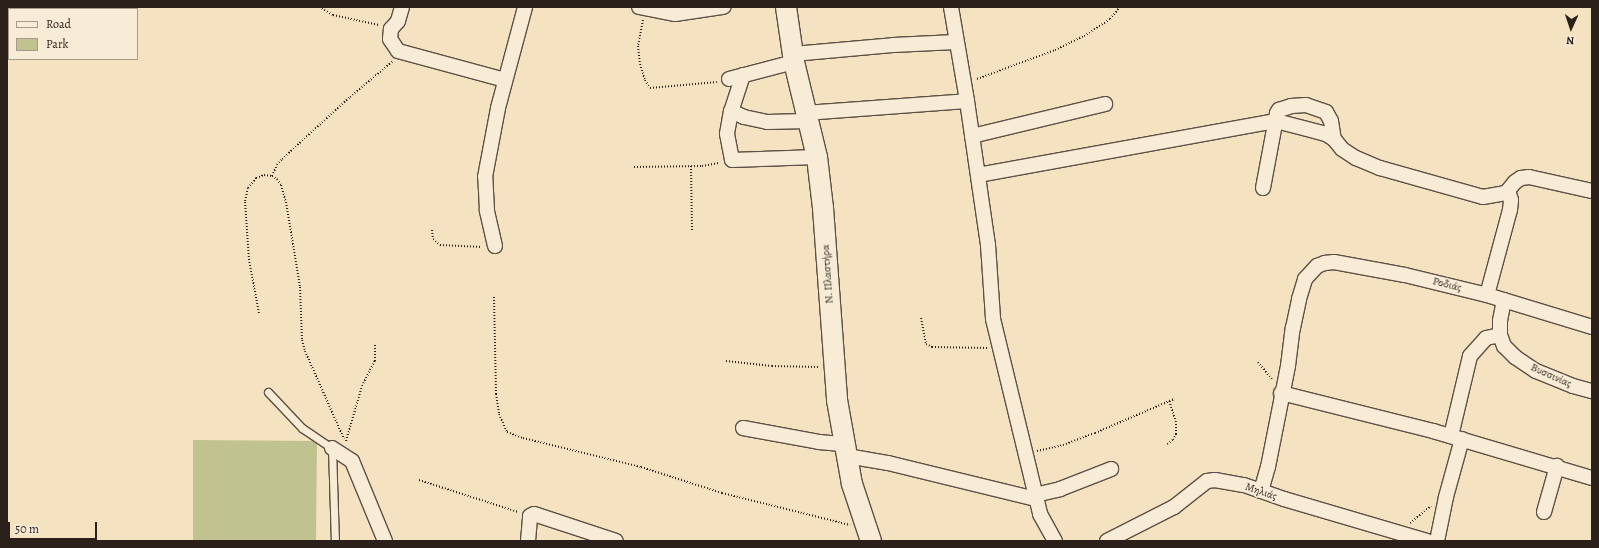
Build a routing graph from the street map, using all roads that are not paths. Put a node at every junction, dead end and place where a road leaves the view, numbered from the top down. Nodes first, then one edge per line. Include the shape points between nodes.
1 (402, 7) edge
2 (525, 7) edge
3 (723, 7) edge
4 (786, 7) edge
5 (951, 7) edge
6 (643, 8) edge
7 (675, 10) edge
8 (956, 42) junction
9 (793, 58) junction
10 (743, 75) junction
11 (729, 79) road end
12 (505, 80) junction
13 (967, 101) junction
14 (1105, 104) dead end
15 (731, 112) junction
16 (806, 117) junction
17 (1276, 121) junction
18 (972, 136) junction
19 (1334, 139) junction
20 (817, 157) junction
21 (978, 175) junction
22 (1263, 188) dead end
23 (1508, 191) junction
24 (1592, 191) edge
25 (495, 246) road end
26 (1487, 295) junction
27 (1504, 300) junction
28 (1592, 325) edge
29 (1500, 334) junction
30 (1592, 391) edge
31 (268, 392) dead end
32 (1282, 393) junction
33 (743, 428) dead end
34 (1457, 438) junction
35 (332, 448) junction
36 (846, 450) junction
37 (1557, 466) junction
38 (1111, 469) dead end
39 (1592, 478) edge
40 (1261, 491) junction
41 (1036, 497) junction
42 (1544, 512) dead end
43 (868, 534) edge
44 (335, 541) edge
45 (385, 541) edge
46 (528, 541) edge
47 (616, 541) edge
48 (1055, 541) edge
49 (1107, 541) edge
50 (1427, 541) edge
51 (1437, 541) edge

1 - 12 street via 398,21 391,28 390,38 398,51
2 - 12 street
3 - 7 street
4 - 9 street, Ν. Πλαστήρα
5 - 8 street
6 - 7 street
8 - 9 street via 893,45
8 - 13 street
9 - 10 street
9 - 16 street, Ν. Πλαστήρα
10 - 11 street
10 - 15 street
12 - 25 street via 486,177 487,210
13 - 16 street
13 - 18 street
14 - 18 street
15 - 16 street via 767,122
15 - 20 street via 727,134 732,160
16 - 20 street, Ν. Πλαστήρα
17 - 19 street via 1326,134
17 - 19 street via 1277,113 1291,106 1306,104 1326,112 1331,121
17 - 21 street
17 - 22 street
18 - 21 street
19 - 23 street via 1342,149 1356,158 1387,170 1483,197 1496,196
20 - 36 street, Ν. Πλαστήρα via 837,400
21 - 41 street via 999,349
23 - 24 street via 1521,178 1529,177
23 - 26 street via 1511,200 1510,210
26 - 27 street, Ροδιάς
26 - 32 street, Ροδιάς via 1405,275 1334,262 1316,266 1305,279 1292,328
27 - 28 street, Ροδιάς
27 - 29 street
29 - 30 street, Βυσσινίας via 1504,346 1536,371
29 - 34 street via 1486,338 1470,356
31 - 35 lane via 302,428
32 - 34 street
32 - 40 street
33 - 36 street via 819,442
34 - 37 street
34 - 51 street
35 - 44 lane
35 - 45 street via 352,461
36 - 41 street via 888,463
36 - 43 street, Ν. Πλαστήρα via 852,484
37 - 39 street
37 - 42 street
38 - 41 street
40 - 49 street, Μηλιάς via 1222,481 1208,481 1174,507
40 - 50 street, Μηλιάς
41 - 48 street via 1040,514
46 - 47 street via 530,516 534,514

